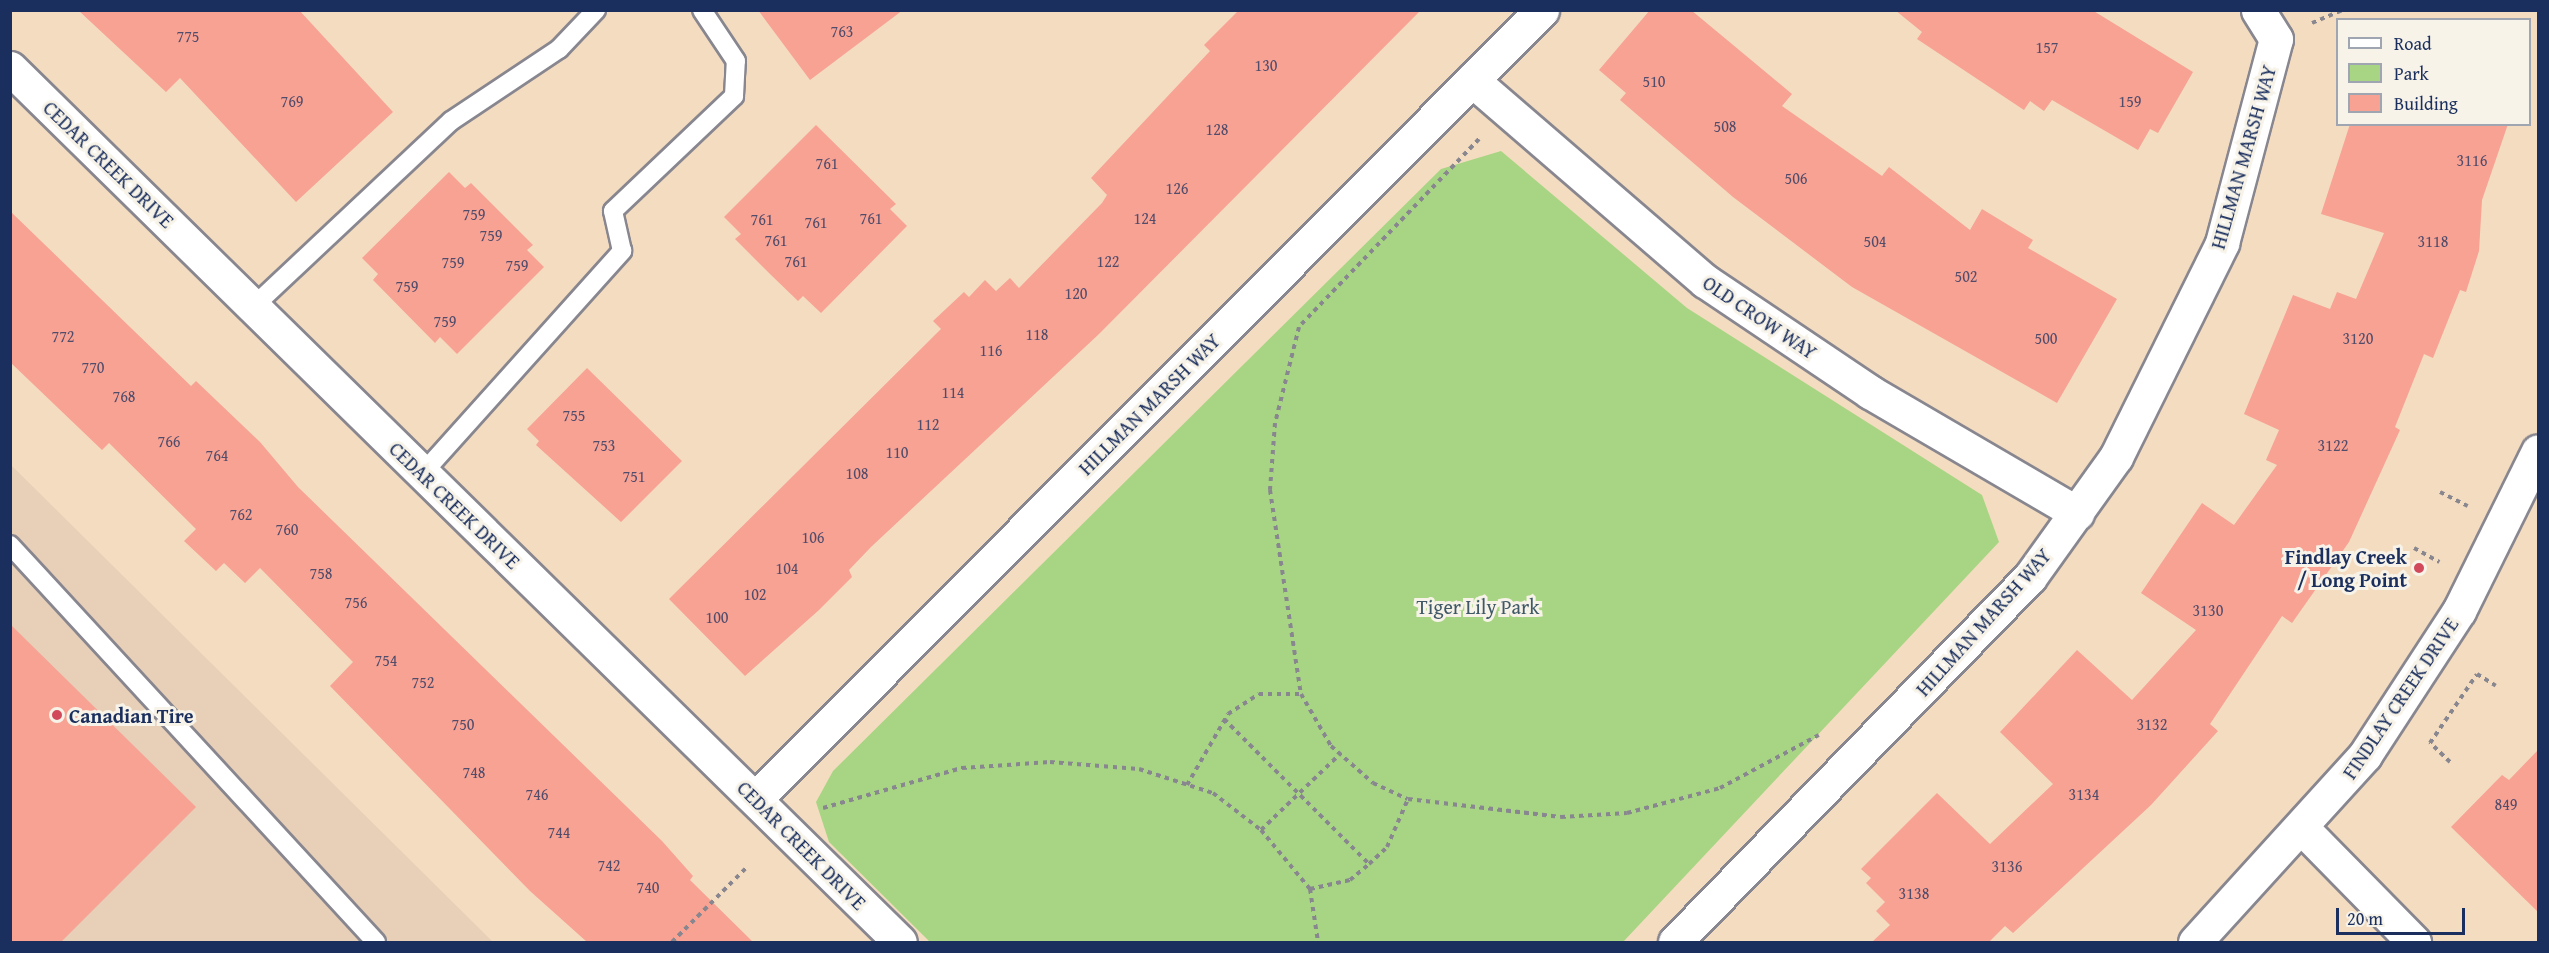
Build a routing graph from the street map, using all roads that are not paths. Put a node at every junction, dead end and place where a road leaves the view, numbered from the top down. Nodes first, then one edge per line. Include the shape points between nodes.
1 (596, 10) edge
2 (702, 10) edge
3 (1542, 10) edge
4 (2258, 10) edge
5 (10, 68) edge
6 (1472, 80) junction
7 (254, 306) junction
8 (2538, 450) edge
9 (422, 474) junction
10 (2077, 513) junction
11 (10, 545) edge
12 (756, 798) junction
13 (2302, 828) junction
14 (376, 942) edge
15 (900, 942) edge
16 (1675, 942) edge
17 (2194, 942) edge
18 (2414, 942) edge

1 - 7 lane via 559,49 451,121
2 - 9 lane via 736,61 734,96 613,211 622,251
3 - 6 street, HILLMAN MARSH WAY
4 - 10 street, HILLMAN MARSH WAY via 2276,39 2222,243 2127,437
5 - 7 street, CEDAR CREEK DRIVE
6 - 10 street, OLD CROW WAY via 1705,280 1870,392
6 - 12 street, HILLMAN MARSH WAY
7 - 9 street, CEDAR CREEK DRIVE
8 - 13 street, FINDLAY CREEK DRIVE via 2459,611 2365,755
9 - 12 street, CEDAR CREEK DRIVE
10 - 16 street, HILLMAN MARSH WAY via 2030,577
11 - 14 lane
12 - 15 street, CEDAR CREEK DRIVE
13 - 17 street, FINDLAY CREEK DRIVE
13 - 18 street

